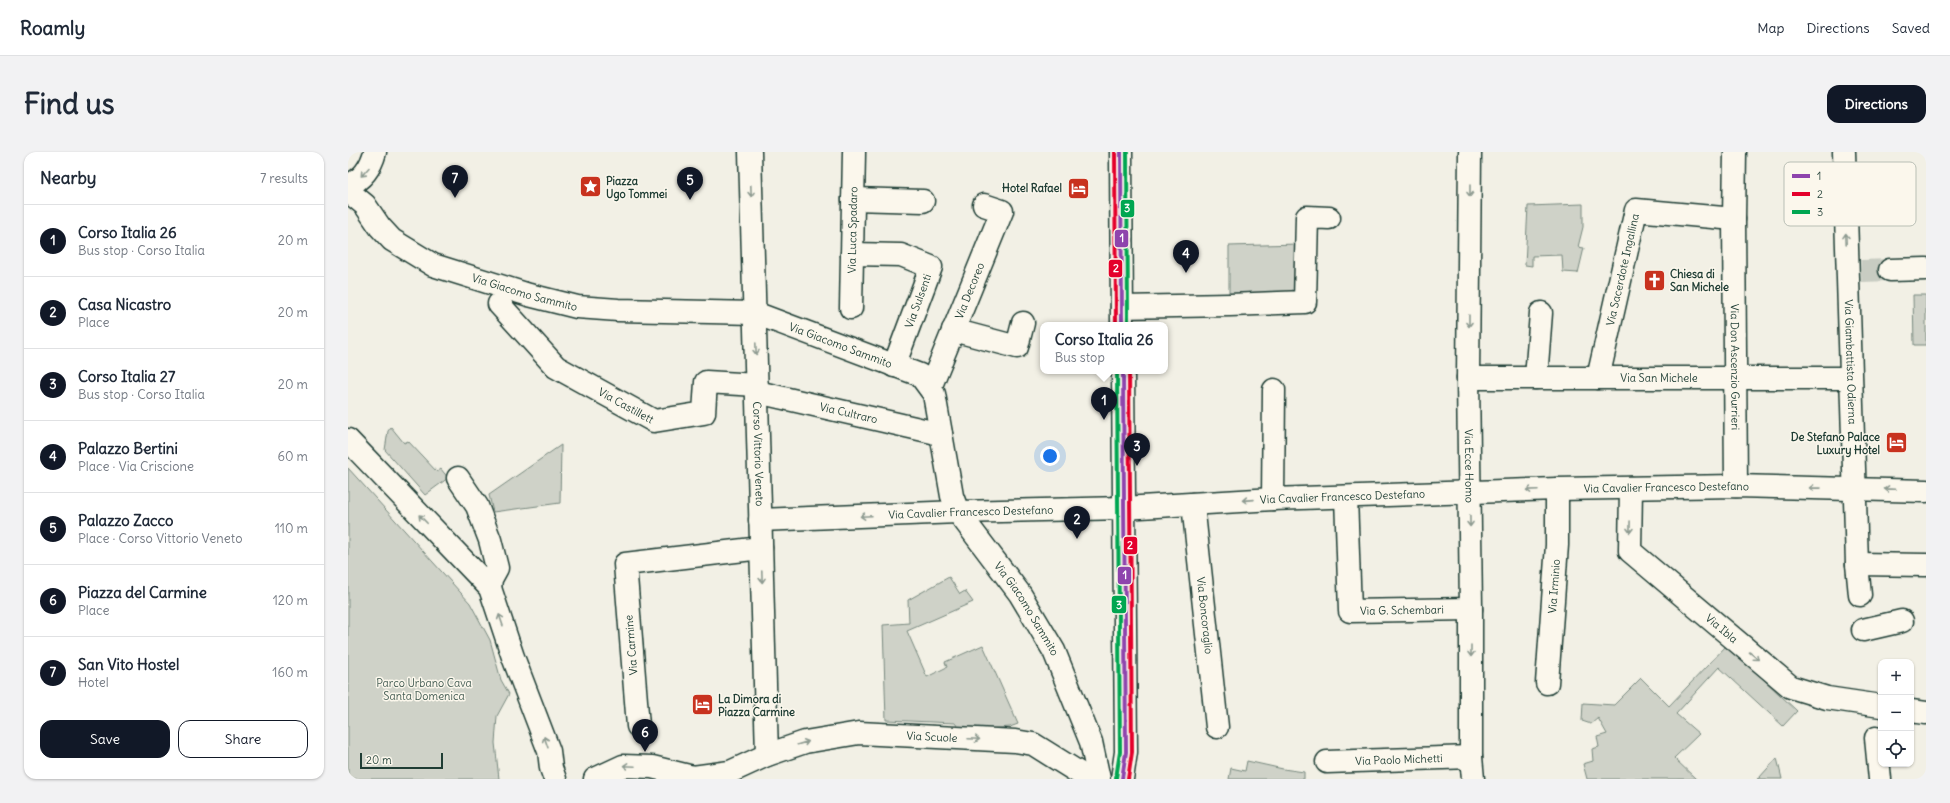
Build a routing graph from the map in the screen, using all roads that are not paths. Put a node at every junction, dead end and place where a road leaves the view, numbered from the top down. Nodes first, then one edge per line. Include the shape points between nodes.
1 (375, 152) edge
2 (750, 152) edge
3 (854, 152) edge
4 (1121, 152) edge
5 (1470, 152) edge
6 (1735, 152) edge
7 (1844, 152) edge
8 (1845, 162) edge
9 (348, 185) edge
10 (348, 191) edge
11 (854, 199) junction
12 (923, 201) dead end
13 (984, 205) dead end
14 (1329, 218) dead end
15 (1734, 219) junction
16 (1850, 226) edge
17 (852, 254) junction
18 (1926, 269) edge
19 (1890, 270) tunnel mouth
20 (499, 304) dead end
21 (851, 308) dead end
22 (755, 313) junction
23 (1541, 313) dead end
24 (1122, 316) edge
25 (1023, 323) dead end
26 (953, 330) junction
27 (894, 366) junction
28 (1123, 374) edge
29 (1468, 378) junction
30 (1536, 378) junction
31 (1598, 378) junction
32 (1735, 378) junction
33 (1850, 378) junction
34 (757, 388) junction
35 (930, 388) junction
36 (1274, 390) dead end
37 (941, 434) junction
38 (348, 440) edge
39 (458, 478) dead end
40 (1736, 486) junction
41 (1631, 488) junction
42 (1854, 488) junction
43 (1557, 490) junction
44 (1926, 490) edge
45 (1470, 492) junction
46 (1346, 497) junction
47 (1273, 499) junction
48 (1193, 504) junction
49 (1124, 508) junction
50 (958, 512) junction
51 (760, 520) junction
52 (761, 548) junction
53 (1857, 564) junction
54 (1926, 566) edge
55 (490, 588) junction
56 (1860, 595) dead end
57 (1471, 609) junction
58 (1902, 621) dead end
59 (1864, 630) dead end
60 (1547, 683) dead end
61 (1878, 706) edge
62 (1914, 711) edge
63 (1926, 713) edge
64 (638, 726) dead end
65 (1217, 727) dead end
66 (1876, 738) dead end
67 (766, 755) junction
68 (1471, 757) junction
69 (1327, 762) dead end
70 (669, 775) edge
71 (556, 779) edge
72 (595, 779) edge
73 (1089, 779) edge
74 (1099, 779) edge
75 (1122, 779) edge
76 (1473, 779) edge
77 (1880, 779) edge

1 -> 9 street via 371,165 356,182
2 -> 22 street, Corso Vittorio Veneto
3 - 11 street, Via Luca Spadaro
4 - 24 street
5 -> 29 street, Via Ecce Homo
6 - 15 street, Via Don Ascenzio Gurrieri
8 -> 7 street, Via Giambattista Odierna
10 - 22 street, Via Giacomo Sammito via 365,204 392,240 433,265 529,295 577,307
11 - 12 street
11 - 17 street, Via Luca Spadaro
13 - 26 street, Via Decoreo via 1002,210
14 - 24 street via 1307,217 1306,302
15 - 31 street, Via Sacerdote Ingallina via 1636,210
15 - 32 street, Via Don Ascenzio Gurrieri
33 -> 16 street, Via Giambattista Odierna via 1854,271
17 - 21 street, Via Luca Spadaro
17 - 27 street, Via Sulsenti via 900,256 931,267
18 - 19 street
20 - 34 street, Via Castillett via 556,367 654,421 704,412 706,382
22 - 27 street, Via Giacomo Sammito
22 -> 34 street, Corso Vittorio Veneto
23 - 30 street
25 - 26 street via 1017,347
26 - 35 street, Via Decoreo
27 - 35 street, Via Giacomo Sammito via 920,375
28 - 49 street
29 - 30 street, Via San Michele
29 - 45 street, Via Ecce Homo
30 - 31 street, Via San Michele
31 - 32 street, Via San Michele
32 - 33 street, Via San Michele
32 - 40 street, Via Don Ascenzio Gurrieri
33 - 42 street, Via Giambattista Odierna
34 - 37 street, Via Cultraro
34 - 51 street, Corso Vittorio Veneto
35 - 37 street, Via Giacomo Sammito via 934,394
36 - 47 street
37 - 50 street, Via Giacomo Sammito via 952,496
55 -> 38 street
39 - 55 street via 477,506 490,540 497,568 491,579
40 - 41 street, Via Cavalier Francesco Destefano
42 -> 40 street, Via Cavalier Francesco Destefano
41 - 43 street, Via Cavalier Francesco Destefano
41 -> 61 street, Via Ibla via 1630,551 1791,687 1827,698
44 -> 42 street, Via Cavalier Francesco Destefano
42 - 53 street, Via Giambattista Odierna
43 -> 45 street, Via Cavalier Francesco Destefano
43 - 60 street, Via Irminio via 1557,545
45 - 46 street, Via Cavalier Francesco Destefano
45 -> 57 street, Via Ecce Homo
46 - 47 street, Via Cavalier Francesco Destefano
46 - 57 street, Via G. Schembari via 1350,611
47 -> 48 street, Via Cavalier Francesco Destefano
48 - 49 street, Via Cavalier Francesco Destefano
48 - 65 street, Via Boncoraglio
49 - 50 street, Via Cavalier Francesco Destefano
49 - 75 street via 1126,752
50 -> 51 street, Via Cavalier Francesco Destefano
50 - 74 street, Via Giacomo Sammito via 1020,594 1054,652 1091,742
51 - 52 street, Corso Vittorio Veneto
52 - 64 street, Via Carmine via 625,564
52 -> 67 street, Corso Vittorio Veneto
53 - 54 street
53 - 56 street, Via Giambattista Odierna
71 -> 55 street via 546,743
57 -> 68 street, Via Ecce Homo
58 - 59 street
62 - 63 street
66 - 77 street
67 - 70 street, Via Scuole via 730,772 693,777
67 -> 73 street, Via Scuole via 805,742 858,733 1015,741 1033,744
68 - 69 street, Via Paolo Michetti
68 - 76 street, Via Ecce Homo
70 -> 72 street, Via Scuole via 652,767 623,766

